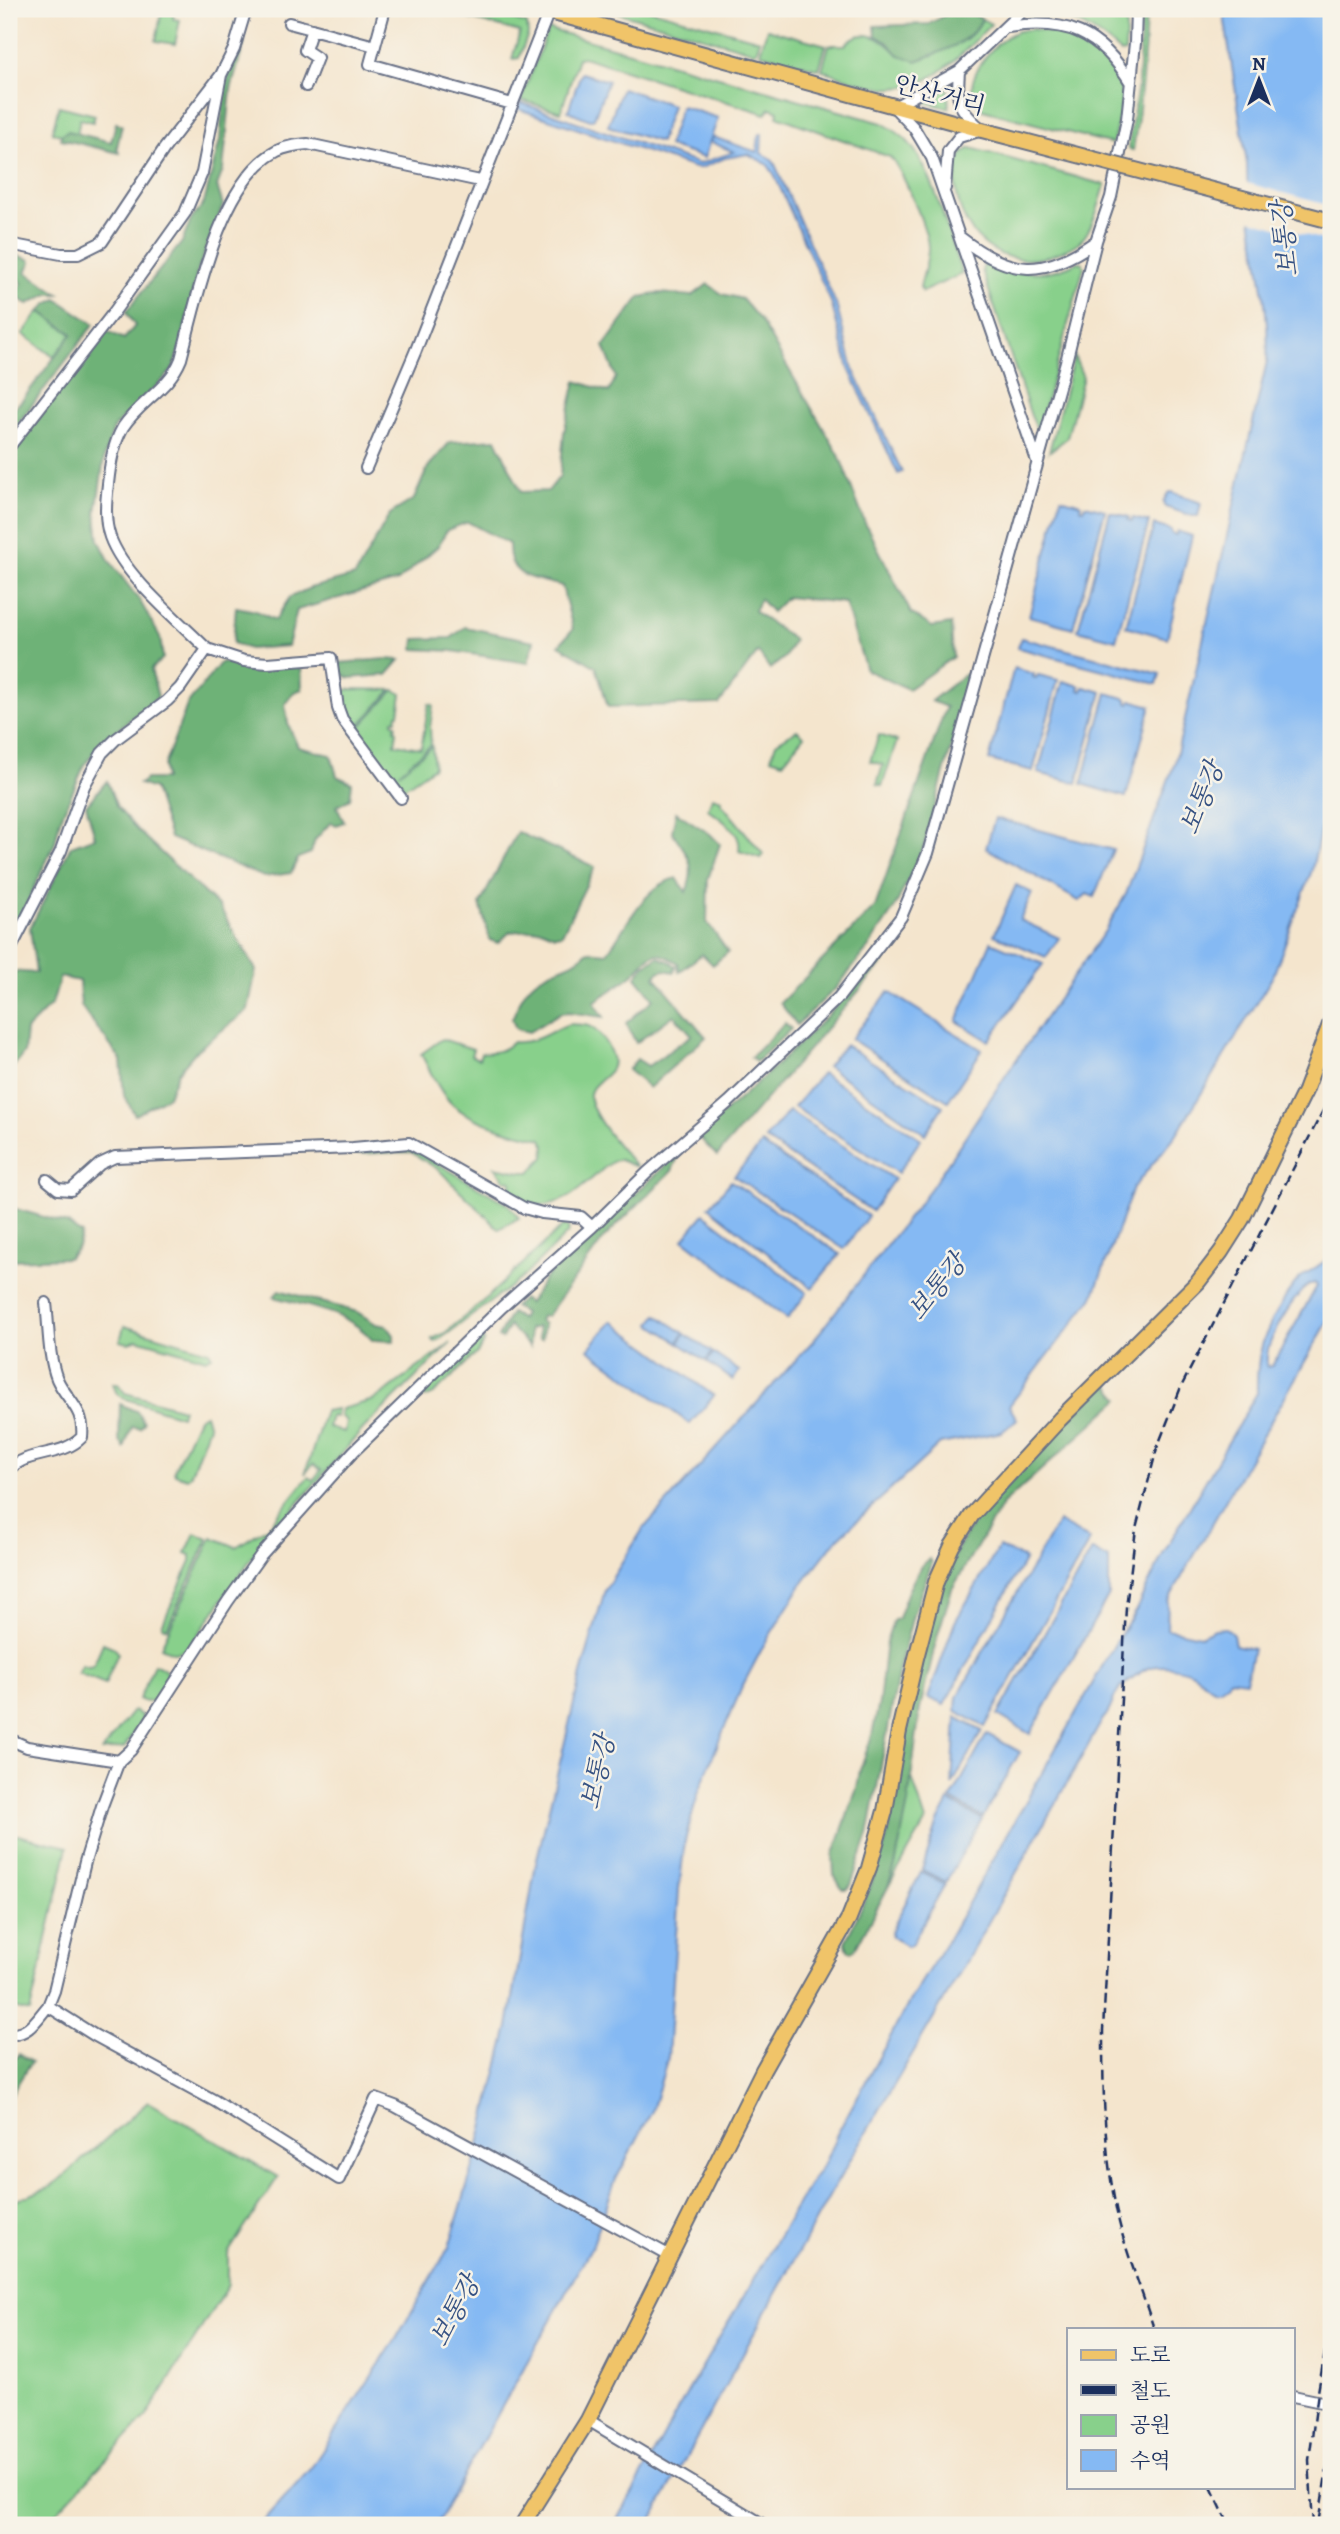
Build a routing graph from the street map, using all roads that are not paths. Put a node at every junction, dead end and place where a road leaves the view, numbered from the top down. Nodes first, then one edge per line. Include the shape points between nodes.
1 (246, 9) edge
2 (385, 9) edge
3 (1024, 9) edge
4 (1136, 9) edge
5 (544, 10) edge
6 (289, 23) dead end
7 (1008, 27) junction
8 (312, 29) junction
9 (375, 46) junction
10 (960, 71) junction
11 (220, 75) junction
12 (1131, 83) junction
13 (306, 86) dead end
14 (512, 104) junction
15 (894, 107) junction
16 (982, 130) junction
17 (480, 181) junction
18 (944, 198) junction
19 (1331, 221) edge
20 (959, 237) junction
21 (1096, 241) junction
22 (9, 244) edge
23 (9, 447) edge
24 (1038, 463) junction
25 (366, 468) dead end
26 (207, 649) junction
27 (401, 798) dead end
28 (9, 952) edge
29 (1331, 1022) edge
30 (47, 1180) dead end
31 (592, 1227) junction
32 (46, 1303) dead end
33 (9, 1470) edge
34 (9, 1738) edge
35 (120, 1761) junction
36 (48, 2006) junction
37 (9, 2035) edge
38 (670, 2256) junction
39 (1294, 2396) edge
40 (1331, 2404) edge
41 (588, 2420) junction
42 (522, 2525) edge
43 (764, 2525) edge

1 - 11 street
2 - 9 street
3 - 7 street
4 - 12 street
5 - 14 street
5 - 15 main road, 안산거리
6 - 8 street
7 - 10 street
7 - 12 street via 1044,23 1089,36 1117,60
8 - 9 street
8 - 13 street via 305,50 317,58
9 - 14 street via 370,64
10 - 15 street
10 - 16 street via 957,96 963,113
11 - 22 street via 102,242 78,254
11 - 23 street via 202,173 185,213
12 - 21 street via 1124,143
14 - 17 street
15 - 16 main road, 안산거리
15 - 18 street via 932,158
16 - 18 street via 959,136 948,151
16 - 19 main road, 안산거리, bridge
17 - 25 street
17 - 26 street via 308,144 275,151 246,179 209,256 175,374 121,431 106,501 108,529 118,552 154,597
18 - 20 street
20 - 21 street via 1003,264 1044,268 1074,257
20 - 24 street
21 - 24 street
24 - 31 street via 928,853 901,917 839,997
26 - 27 street via 268,663 331,658 342,719
26 - 28 street via 167,702 102,753 84,786 61,850
29 - 38 main road via 1306,1091 1222,1252 985,1500 952,1546 936,1582 899,1731 886,1811 849,1918 763,2070
30 - 31 street via 58,1189 71,1189 115,1157 410,1143 524,1208 581,1217
31 - 35 street via 374,1431 261,1555
32 - 33 street via 52,1363 82,1420 82,1437 61,1451 31,1457
34 - 35 street via 27,1747
35 - 36 street via 85,1862
36 - 37 street via 26,2031
36 - 38 street via 215,2101 338,2179 376,2099
38 - 41 main road
39 - 40 street
41 - 42 main road
41 - 43 street

